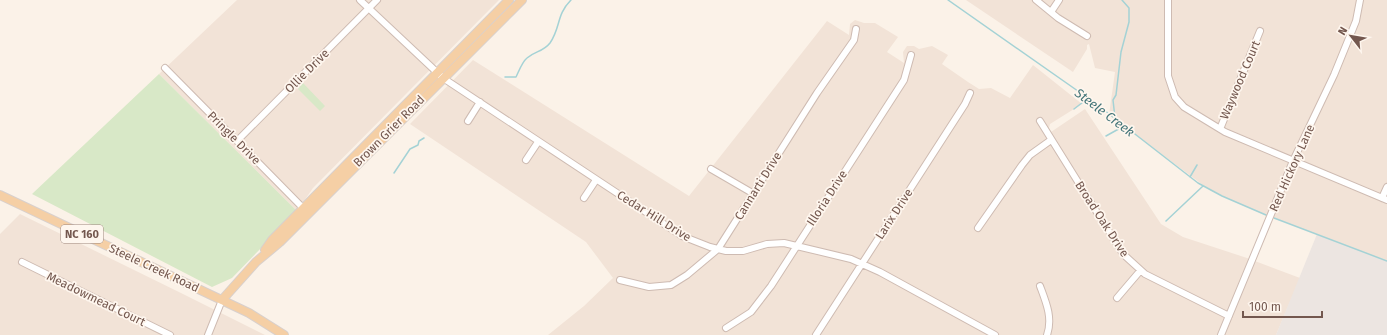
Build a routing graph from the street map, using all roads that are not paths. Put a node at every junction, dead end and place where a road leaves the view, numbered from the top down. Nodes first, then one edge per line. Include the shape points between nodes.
1 (360, 0) edge
2 (377, 0) edge
3 (509, 0) edge
4 (515, 0) edge
5 (522, 0) edge
6 (1036, 0) edge
7 (1059, 0) edge
8 (1168, 0) edge
9 (1360, 0) edge
10 (368, 8) junction
11 (1051, 12) junction
12 (856, 29) dead end
13 (1260, 31) dead end
14 (488, 33) junction
15 (1087, 36) dead end
16 (911, 55) dead end
17 (165, 68) dead end
18 (440, 75) junction
19 (970, 93) dead end
20 (480, 102) junction
21 (468, 121) dead end
22 (1040, 121) dead end
23 (1220, 129) junction
24 (1051, 140) junction
25 (237, 141) junction
26 (538, 142) junction
27 (526, 160) dead end
28 (1293, 161) junction
29 (711, 169) dead end
30 (596, 180) junction
31 (1387, 187) edge
32 (754, 194) junction
33 (0, 195) edge
34 (584, 198) dead end
35 (1385, 199) edge
36 (303, 208) junction
37 (978, 228) dead end
38 (797, 246) junction
39 (718, 249) junction
40 (22, 262) dead end
41 (256, 262) junction
42 (862, 263) junction
43 (1140, 271) junction
44 (620, 280) dead end
45 (1040, 286) dead end
46 (1117, 298) dead end
47 (222, 300) junction
48 (1229, 316) junction
49 (726, 328) dead end
50 (170, 335) edge
51 (208, 335) edge
52 (284, 335) edge
53 (816, 335) edge
54 (995, 335) edge
55 (1047, 335) edge
56 (1221, 335) edge

1 - 10 street, Cedar Hill Drive
2 - 10 street, Ollie Drive
3 - 18 main road, Brown Grier Road
4 - 14 main road via 495,20
5 - 14 main road, Brown Grier Road
6 - 11 street
7 - 11 street
8 - 23 street via 1167,69 1171,88 1184,107
9 - 28 street, Red Hickory Lane via 1356,21 1337,68
10 - 18 street, Cedar Hill Drive
10 - 25 street, Ollie Drive
11 - 15 street
12 - 32 street, Cannarti Drive via 854,40 817,93
13 - 23 street, Waywood Court
14 - 18 main road, Brown Grier Road
16 - 38 street, Illoria Drive via 904,80
17 - 25 street, Pringle Drive
18 - 20 street, Cedar Hill Drive
18 - 36 main road, Brown Grier Road
18 - 41 main road, Brown Grier Road via 280,242
19 - 42 street, Larix Drive
20 - 21 street
20 - 26 street, Cedar Hill Drive
22 - 24 street, Broad Oak Drive
23 - 28 street
24 - 37 street via 1035,151 1022,165
24 - 43 street, Broad Oak Drive via 1117,246
25 - 36 street, Pringle Drive
26 - 27 street
26 - 30 street, Cedar Hill Drive
28 - 35 street
28 - 48 street, Red Hickory Lane
29 - 32 street
30 - 34 street
30 - 39 street, Cedar Hill Drive via 682,236
31 - 35 street
32 - 39 street, Cannarti Drive
33 - 47 main road, Steele Creek Road / NC 160
36 - 41 main road, Brown Grier Road via 272,240
38 - 39 street, Cedar Hill Drive via 776,242 743,251
38 - 42 street, Cedar Hill Drive
38 - 49 street, Illoria Drive via 760,301 744,318
39 - 44 street, Cannarti Drive via 671,285 649,287
40 - 50 street, Meadowmead Court
41 - 47 main road, Brown Grier Road
42 - 53 street, Larix Drive
42 - 54 street, Cedar Hill Drive
43 - 46 street
43 - 48 street, Broad Oak Drive
45 - 55 street via 1049,312
47 - 51 street, Brown Grier Road
47 - 52 main road, Steele Creek Road / NC 160 via 262,320
48 - 56 street, Red Hickory Lane

